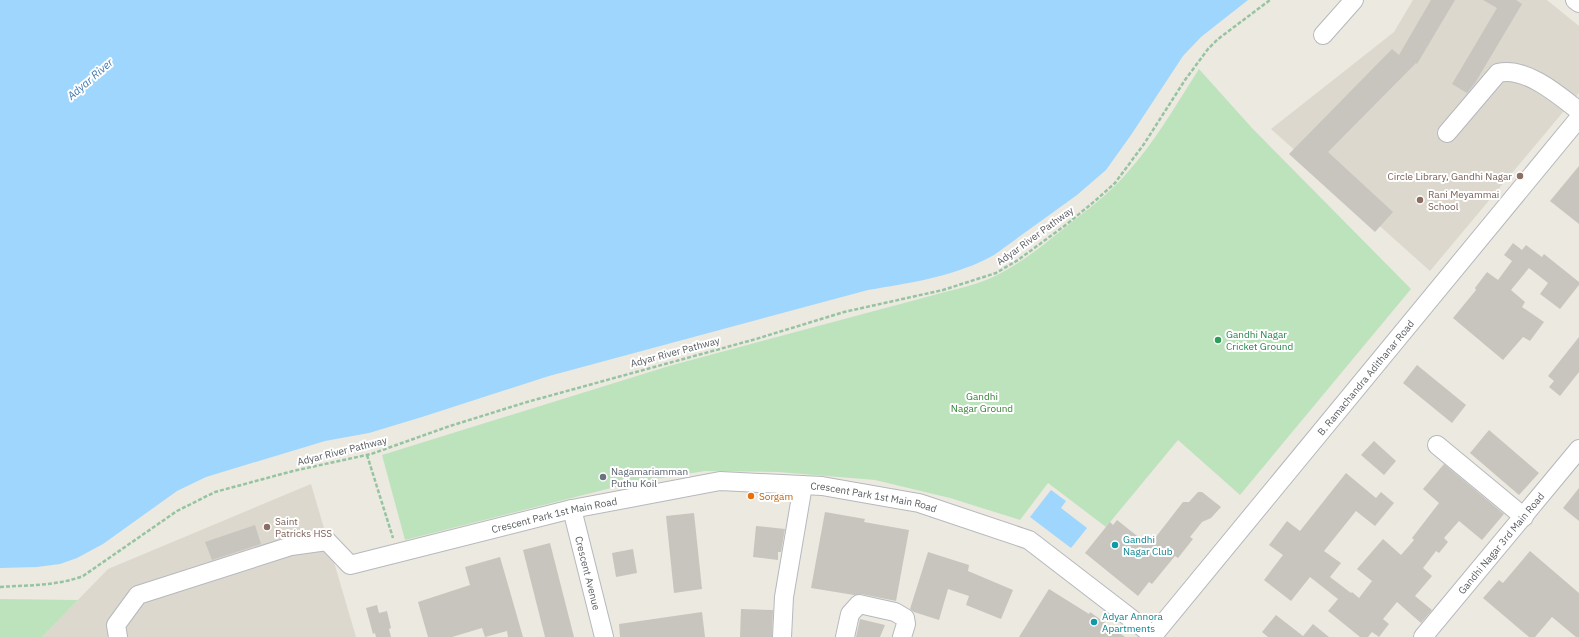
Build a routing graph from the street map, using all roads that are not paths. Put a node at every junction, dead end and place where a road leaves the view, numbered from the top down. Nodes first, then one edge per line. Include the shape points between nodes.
1 (1354, 0) edge
2 (1576, 0) edge
3 (1579, 3) edge
4 (1323, 35) dead end
5 (1579, 111) edge
6 (1579, 118) edge
7 (1447, 133) dead end
8 (1438, 445) dead end
9 (1579, 450) edge
10 (803, 485) junction
11 (572, 509) junction
12 (1524, 517) junction
13 (1153, 636) edge
14 (118, 637) edge
15 (604, 637) edge
16 (782, 637) edge
17 (845, 637) edge
18 (902, 637) edge
19 (1423, 637) edge

1 - 4 street
2 - 3 street
5 - 7 street via 1535,79 1504,71 1498,73
6 - 13 street, B. Ramachandra Adithanar Road
8 - 12 street
9 - 12 street, Gandhi Nagar 3rd Main Road
10 - 11 street, Crescent Park 1st Main Road via 720,481
10 - 13 street, Crescent Park 1st Main Road via 919,503 1029,540
10 - 16 street via 784,597
11 - 14 street, Crescent Park 1st Main Road via 350,565 327,541 291,546 138,595 116,625
11 - 15 street, Crescent Avenue
12 - 19 street, Gandhi Nagar 3rd Main Road
17 - 18 street via 850,614 859,604 895,612 905,618

